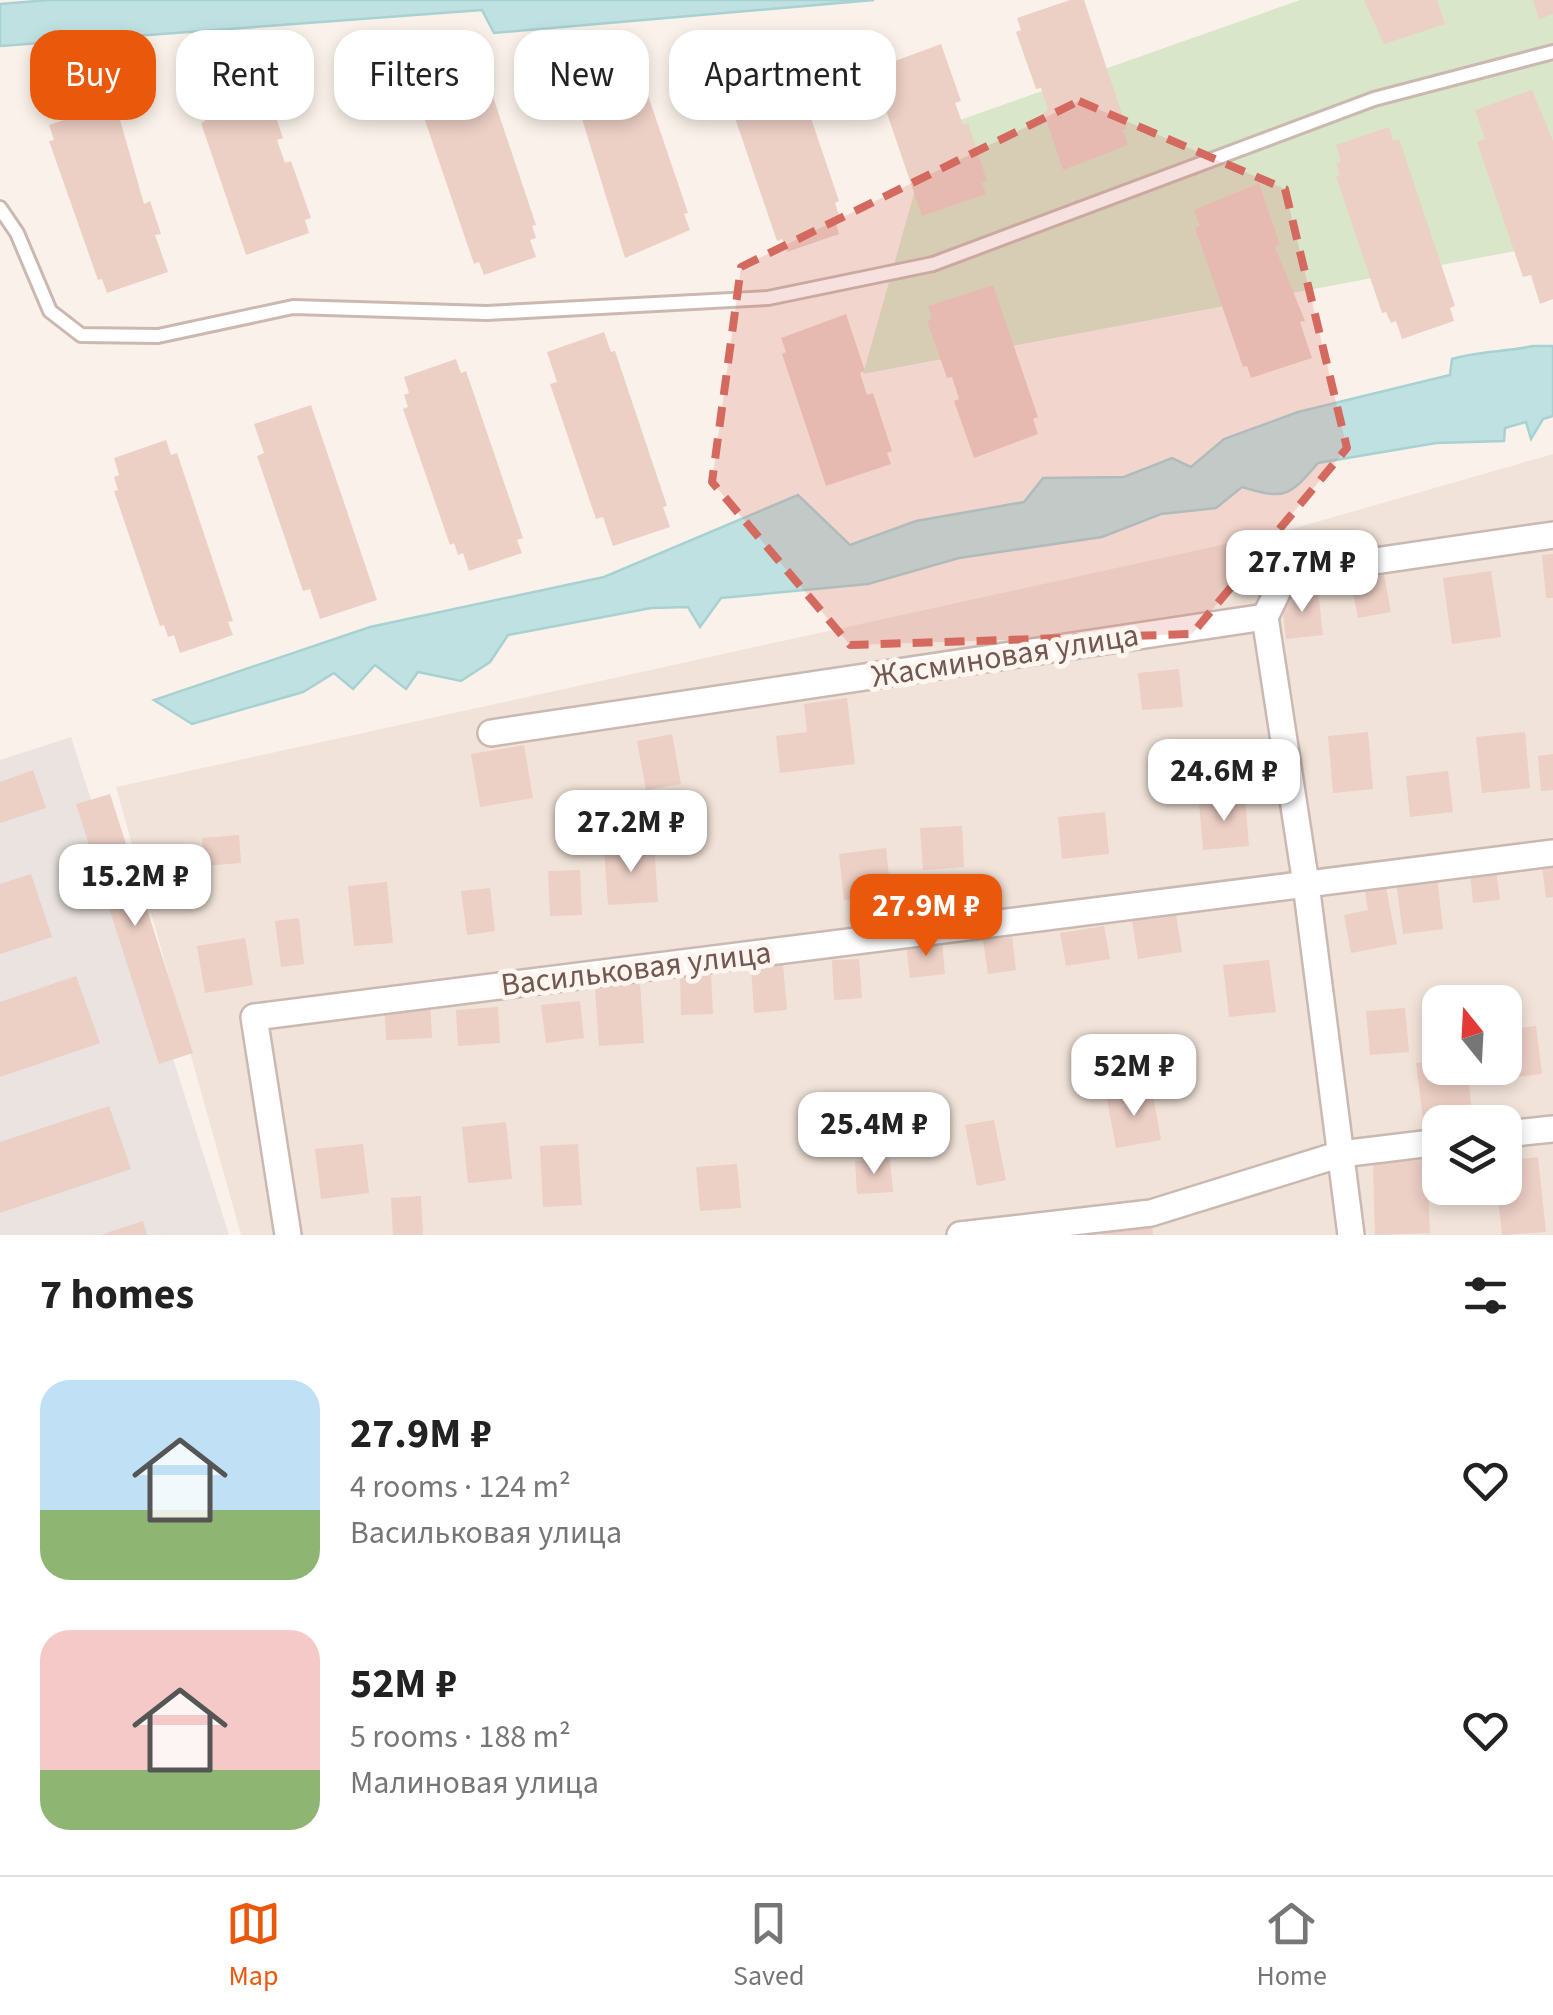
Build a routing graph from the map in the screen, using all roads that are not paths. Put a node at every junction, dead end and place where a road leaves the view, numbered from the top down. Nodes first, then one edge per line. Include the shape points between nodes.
1 (1553, 52) edge
2 (0, 208) edge
3 (1553, 535) edge
4 (1265, 617) junction
5 (491, 733) dead end
6 (1553, 853) edge
7 (1306, 884) junction
8 (1553, 1128) edge
9 (1522, 1132) edge
10 (1422, 1144) edge
11 (1340, 1154) junction
12 (288, 1235) edge
13 (960, 1235) edge
14 (1351, 1235) edge

1 - 2 lane via 1374,98 933,264 768,298 487,313 293,307 158,336 81,335 50,310
3 - 4 street via 1286,574
4 - 5 street, Жасминовая улица
4 - 7 street
6 - 7 street, Васильковая улица
7 - 11 street
7 - 12 street, Васильковая улица via 254,1017
8 - 9 street
10 - 11 street
11 - 13 street via 1151,1213
11 - 14 street

